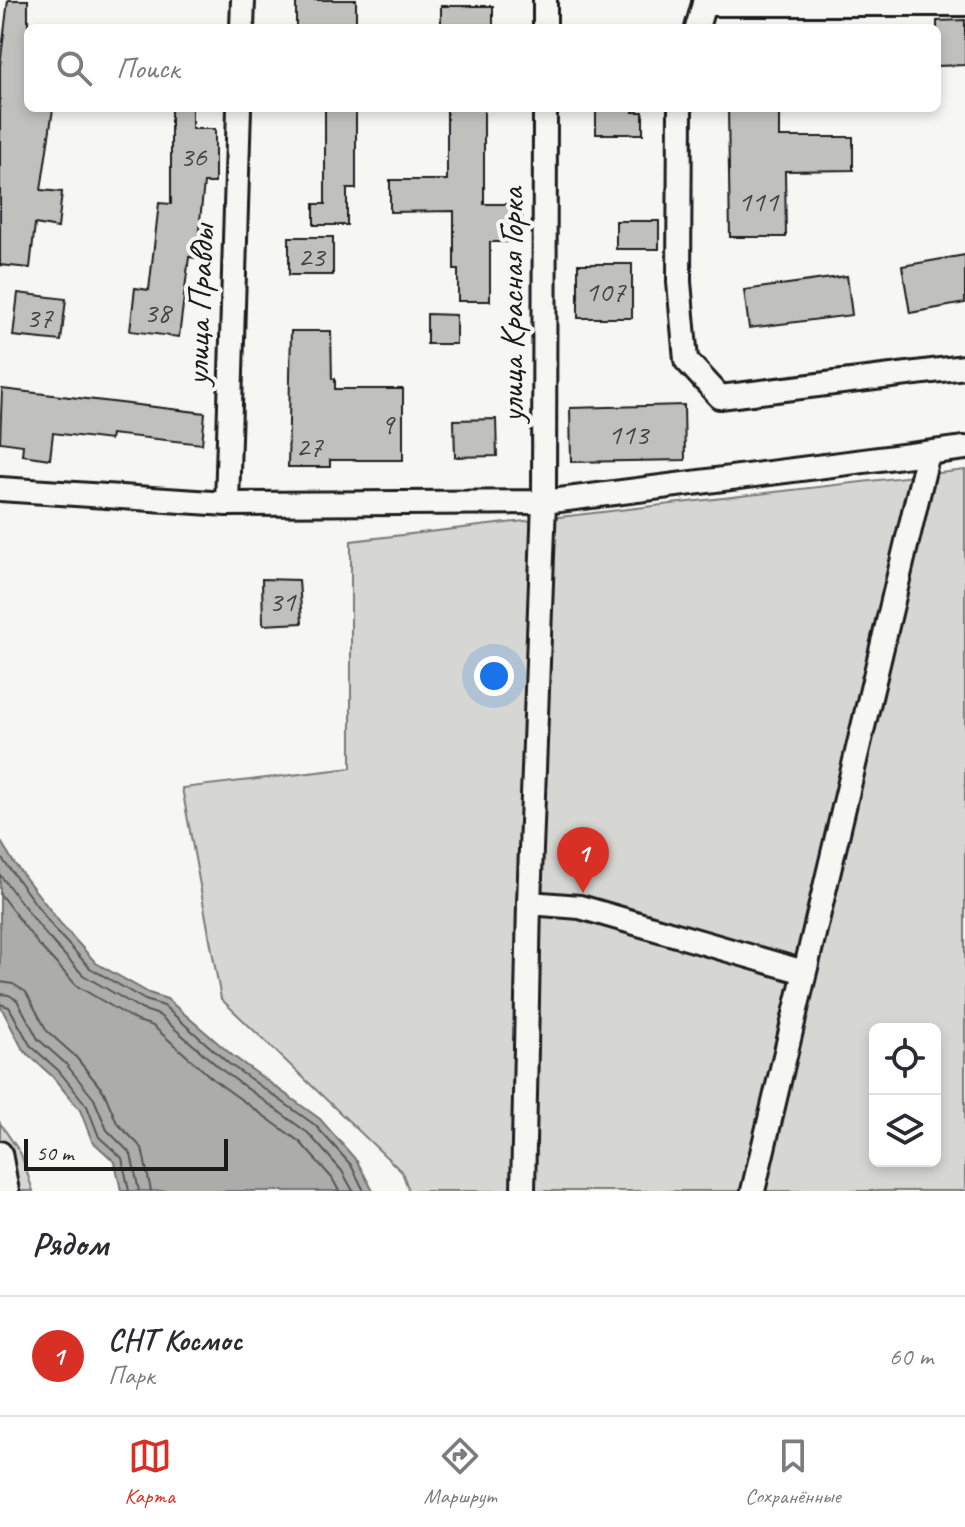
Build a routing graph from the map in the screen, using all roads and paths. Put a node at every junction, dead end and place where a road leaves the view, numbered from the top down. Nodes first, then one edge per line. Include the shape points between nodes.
1 (243, 0) edge
2 (545, 0) edge
3 (704, 2) edge
4 (965, 4) edge
5 (242, 24) edge
6 (545, 24) edge
7 (698, 24) edge
8 (239, 112) edge
9 (545, 112) edge
10 (680, 112) edge
11 (965, 367) edge
12 (965, 448) edge
13 (928, 453) junction
14 (0, 489) edge
15 (544, 502) junction
16 (227, 504) junction
17 (529, 903) junction
18 (804, 972) junction
19 (0, 1153) edge
20 (7, 1191) edge
21 (523, 1191) edge
22 (753, 1191) edge

1 - 5 street
2 - 6 street
3 - 4 street
3 - 7 street
8 - 16 street, улица Правды
9 - 15 street, улица Красная Горка
10 - 11 street via 679,282 686,360 720,397
12 - 13 street
13 - 15 street
13 - 18 street
14 - 16 street
15 - 16 street
15 - 17 street, улица Красная Горка
17 - 18 street via 580,907
17 - 21 street, улица Красная Горка
18 - 22 street
19 - 20 street

